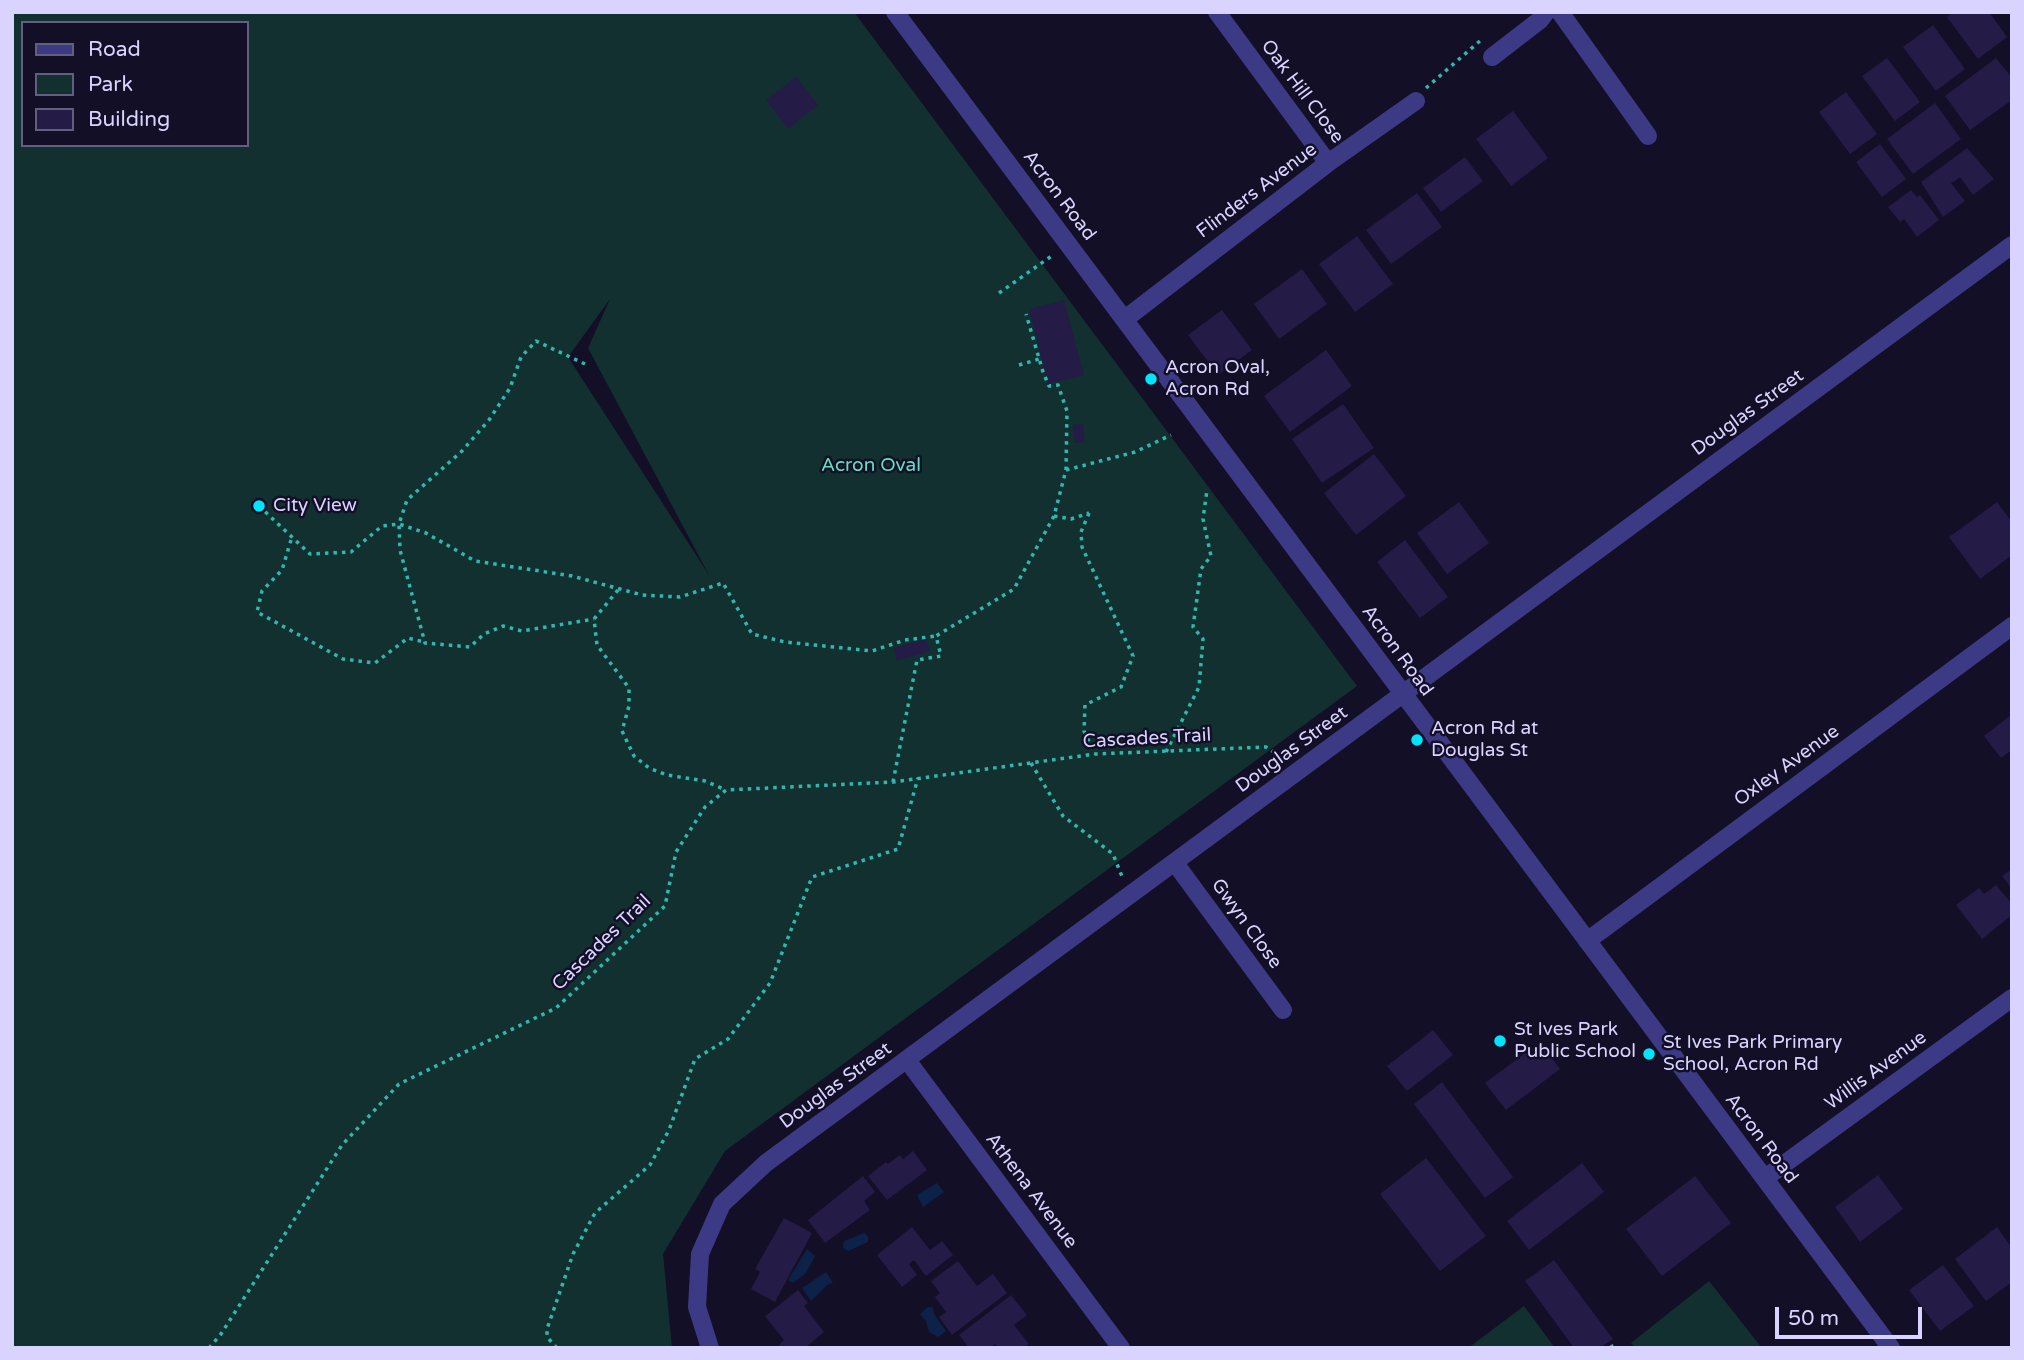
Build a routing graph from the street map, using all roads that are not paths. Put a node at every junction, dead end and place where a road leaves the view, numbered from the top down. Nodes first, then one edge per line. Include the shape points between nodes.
1 (895, 12) edge
2 (1217, 12) edge
3 (1546, 12) edge
4 (1560, 12) edge
5 (1492, 57) dead end
6 (1416, 101) dead end
7 (1648, 136) dead end
8 (1328, 163) junction
9 (2012, 245) edge
10 (1125, 318) junction
11 (2012, 626) edge
12 (1402, 694) junction
13 (1175, 863) junction
14 (1587, 941) junction
15 (2012, 998) edge
16 (1283, 1010) dead end
17 (907, 1060) junction
18 (1765, 1178) junction
19 (710, 1348) edge
20 (1121, 1348) edge
21 (1891, 1348) edge

1 - 10 street, Acron Road
2 - 8 street, Oak Hill Close
3 - 5 street
4 - 7 street
6 - 8 street, Flinders Avenue
8 - 10 street, Flinders Avenue
9 - 12 street, Douglas Street
10 - 12 street, Acron Road
11 - 14 street, Oxley Avenue
12 - 13 street, Douglas Street
12 - 14 street, Acron Road
13 - 16 street, Gwyn Close
13 - 17 street, Douglas Street
14 - 18 street, Acron Road
15 - 18 street, Willis Avenue
17 - 19 street, Douglas Street via 766,1163 722,1204 700,1254 697,1307
17 - 20 street, Athena Avenue
18 - 21 street, Acron Road

